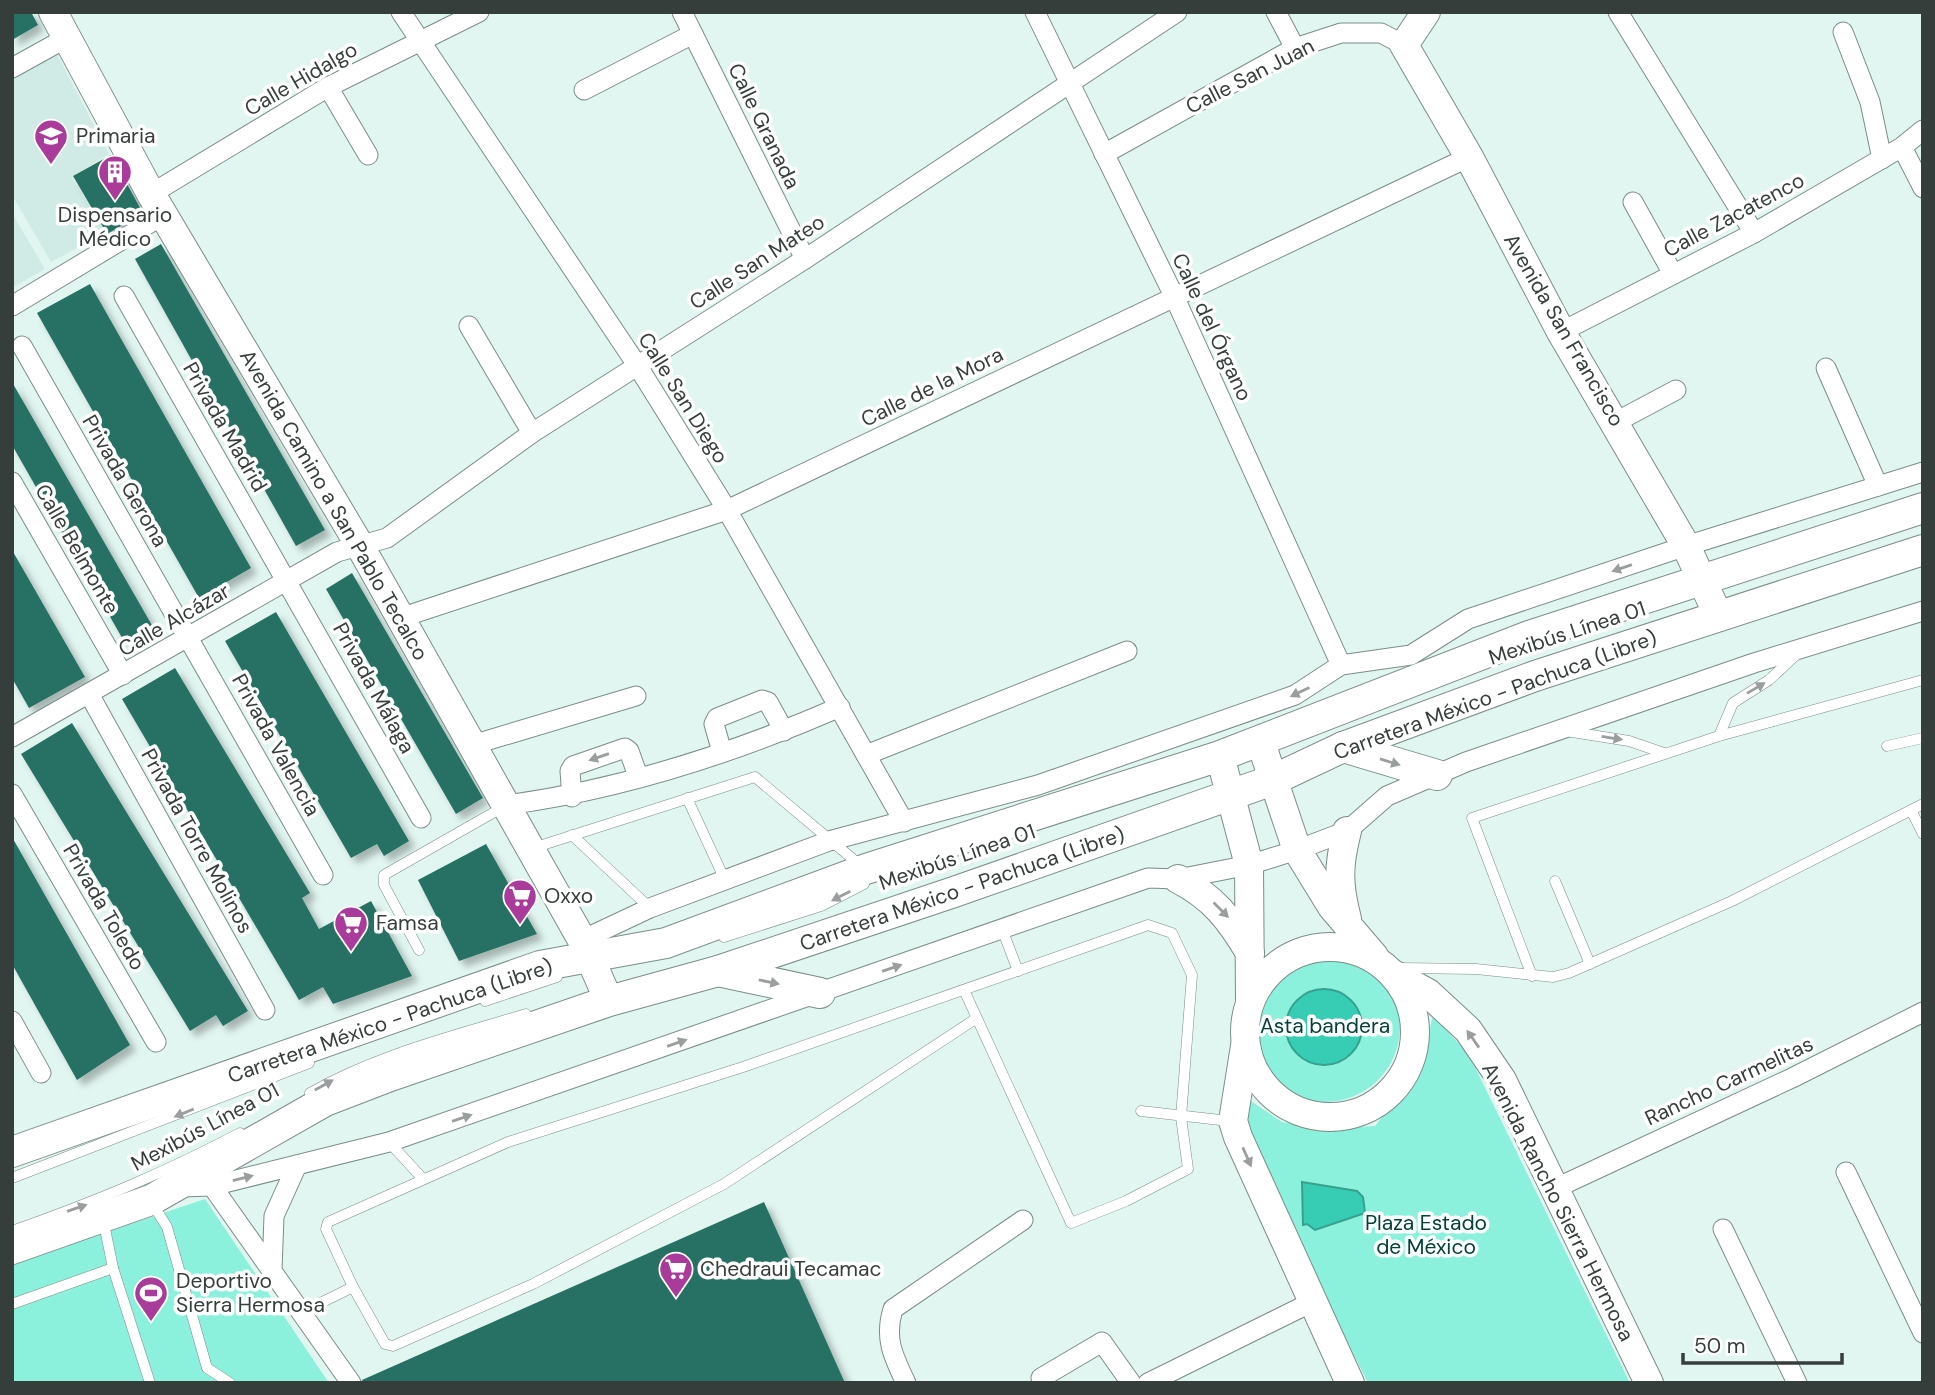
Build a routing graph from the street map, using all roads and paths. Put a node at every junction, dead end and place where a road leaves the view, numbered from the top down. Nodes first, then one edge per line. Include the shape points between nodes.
1 (401, 12) edge
2 (479, 12) edge
3 (682, 12) edge
4 (1035, 12) edge
5 (1177, 12) edge
6 (1276, 12) edge
7 (1426, 12) edge
8 (1618, 12) edge
9 (61, 20) edge
10 (1843, 32) dead end
11 (693, 34) junction
12 (418, 41) junction
13 (1404, 46) junction
14 (1295, 48) junction
15 (12, 68) edge
16 (1071, 84) junction
17 (328, 87) junction
18 (584, 90) dead end
19 (1923, 130) edge
20 (1902, 148) junction
21 (1104, 153) junction
22 (368, 155) dead end
23 (1469, 157) junction
24 (1882, 159) junction
25 (1923, 188) edge
26 (1633, 202) dead end
27 (157, 204) junction
28 (1754, 233) junction
29 (805, 259) junction
30 (1672, 274) junction
31 (124, 296) dead end
32 (1174, 296) junction
33 (12, 306) edge
34 (469, 326) dead end
35 (1561, 332) junction
36 (22, 346) dead end
37 (637, 365) junction
38 (1826, 368) dead end
39 (1676, 390) dead end
40 (1616, 422) junction
41 (532, 433) junction
42 (1923, 472) edge
43 (12, 482) edge
44 (1878, 486) junction
45 (1923, 508) edge
46 (727, 510) junction
47 (1923, 539) edge
48 (360, 546) junction
49 (1686, 546) junction
50 (1923, 550) edge
51 (1794, 562) dead end
52 (287, 581) junction
53 (1711, 598) junction
54 (1923, 611) edge
55 (1680, 616) dead end
56 (400, 618) junction
57 (189, 637) junction
58 (1803, 648) junction
59 (1128, 651) dead end
60 (1341, 665) junction
61 (1421, 672) junction
62 (123, 675) junction
63 (1923, 680) edge
64 (1485, 681) dead end
65 (89, 694) junction
66 (636, 696) dead end
67 (840, 707) junction
68 (1254, 710) junction
69 (1208, 726) junction
70 (1559, 730) junction
71 (784, 731) junction
72 (1719, 736) junction
73 (12, 737) edge
74 (1923, 738) edge
75 (472, 746) junction
76 (1887, 746) dead end
77 (1343, 747) junction
78 (722, 752) junction
79 (1664, 753) junction
80 (866, 755) junction
81 (1265, 760) junction
82 (1227, 774) junction
83 (1437, 775) junction
84 (638, 776) junction
85 (12, 794) edge
86 (572, 797) junction
87 (1044, 798) junction
88 (687, 799) junction
89 (1923, 804) edge
90 (506, 805) junction
91 (1911, 810) junction
92 (421, 818) dead end
93 (904, 822) junction
94 (1347, 831) junction
95 (1923, 834) edge
96 (572, 835) junction
97 (1066, 840) dead end
98 (829, 841) junction
99 (530, 848) junction
100 (964, 850) dead end
101 (1297, 850) junction
102 (1249, 865) junction
103 (866, 869) junction
104 (323, 875) dead end
105 (1178, 879) junction
106 (725, 880) junction
107 (1555, 881) dead end
108 (650, 908) junction
109 (1349, 928) junction
110 (1002, 929) junction
111 (710, 941) dead end
112 (419, 950) dead end
113 (1251, 955) junction
114 (1590, 964) junction
115 (710, 967) junction
116 (1386, 968) junction
117 (1017, 971) junction
118 (591, 975) junction
119 (1532, 976) junction
120 (964, 990) junction
121 (820, 993) junction
122 (1250, 1000) junction
123 (471, 1006) dead end
124 (265, 1010) dead end
125 (540, 1010) dead end
126 (1923, 1012) edge
127 (977, 1018) junction
128 (12, 1021) edge
129 (156, 1042) dead end
130 (1245, 1044) junction
131 (321, 1058) dead end
132 (41, 1073) dead end
133 (298, 1100) dead end
134 (129, 1110) junction
135 (1141, 1111) dead end
136 (1181, 1117) junction
137 (1233, 1121) junction
138 (253, 1125) dead end
139 (12, 1138) edge
140 (389, 1142) junction
141 (12, 1152) edge
142 (297, 1165) junction
143 (1846, 1172) dead end
144 (12, 1178) edge
145 (423, 1179) junction
146 (212, 1186) junction
147 (1554, 1189) junction
148 (163, 1194) junction
149 (102, 1218) junction
150 (1023, 1220) dead end
151 (1723, 1229) dead end
152 (12, 1231) edge
153 (12, 1249) edge
154 (113, 1268) junction
155 (272, 1270) junction
156 (353, 1287) junction
157 (1312, 1302) junction
158 (12, 1304) edge
159 (302, 1312) junction
160 (1923, 1333) edge
161 (207, 1368) junction
162 (1041, 1378) dead end
163 (150, 1383) edge
164 (209, 1383) edge
165 (230, 1383) edge
166 (351, 1383) edge
167 (906, 1383) edge
168 (1131, 1383) edge
169 (1148, 1383) edge
170 (1350, 1383) edge
171 (1649, 1383) edge
172 (1797, 1383) edge

1 - 12 street, Calle San Diego
2 - 12 street, Calle Hidalgo
3 - 11 street, Calle Granada
4 - 16 street, Calle del Órgano
5 - 16 street, Calle San Mateo
6 - 14 street
7 - 13 street
8 - 28 street
9 - 15 street
9 - 27 street, Avenida Camino a San Pablo Tecalco
10 - 24 street via 1870,102
11 - 18 street
11 - 29 street, Calle Granada
12 - 17 street, Calle Hidalgo
12 - 37 street, Calle San Diego
13 - 14 street, Calle San Juan via 1381,33 1341,33
13 - 23 street, Avenida San Francisco
14 - 21 street, Calle San Juan
16 - 21 street, Calle del Órgano
16 - 29 street, Calle San Mateo
17 - 22 street
17 - 27 street, Calle Hidalgo
19 - 20 street, Calle Zacatenco
20 - 24 street, Calle Zacatenco
20 - 25 street
21 - 32 street, Calle del Órgano
23 - 32 street, Calle de la Mora
23 - 35 street, Avenida San Francisco
24 - 28 street, Calle Zacatenco
26 - 30 street
27 - 33 street, Calle Hidalgo
27 - 48 street, Avenida Camino a San Pablo Tecalco
28 - 30 street, Calle Zacatenco
29 - 37 street, Calle San Mateo
30 - 35 street, Calle Zacatenco
31 - 52 street, Privada Madrid
32 - 46 street, Calle de la Mora
32 - 60 street, Calle del Órgano
34 - 41 street
35 - 40 street, Avenida San Francisco
36 - 57 street, Privada Gerona
37 - 41 street, Calle San Mateo
37 - 46 street, Calle San Diego
38 - 44 street
39 - 40 street
40 - 49 street, Avenida San Francisco
41 - 48 street, Calle San Mateo via 387,538
42 - 44 street
43 - 62 street, Calle Belmonte
44 - 49 street
45 - 53 main road, Carretera México - Pachuca (Libre)
46 - 56 street, Calle de la Mora
46 - 67 street, Calle San Diego
47 - 53 lane
48 - 52 street, Calle Alcázar via 337,552
48 - 56 street, Avenida Camino a San Pablo Tecalco
49 - 53 street, Avenida San Francisco
49 -> 61 street via 1468,619
50 - 53 main road, Carretera México - Pachuca (Libre)
51 - 53 lane
52 - 57 street, Calle Alcázar
52 - 92 street, Privada Málaga
53 - 55 lane
53 - 61 main road, Carretera México - Pachuca (Libre) via 1529,636
53 - 77 main road, Carretera México - Pachuca (Libre) via 1535,677
54 - 58 street
56 - 75 street, Avenida Camino a San Pablo Tecalco
57 - 62 street, Calle Alcázar
57 - 104 street, Privada Valencia
58 - 70 street
72 -> 58 lane via 1734,703 1769,680
59 - 80 street
60 - 61 street
60 -> 68 street via 1295,695
61 - 81 main road, Carretera México - Pachuca (Libre)
62 - 65 street, Calle Alcázar
63 - 72 lane
64 - 81 lane, Mexibús Línea 01 via 1455,698
65 - 73 street, Calle Alcázar
65 - 124 street, Privada Torre Molinos
66 - 75 street
67 - 71 street
67 - 80 street, Calle San Diego
68 - 69 street
68 - 81 street
69 - 82 street
69 - 87 street
70 -> 79 lane via 1629,741
70 - 83 street
71 - 78 street
71 - 78 street via 768,702 762,700 717,718 714,723
72 - 79 lane
74 - 76 lane
75 - 90 street, Avenida Camino a San Pablo Tecalco
77 - 81 main road, Carretera México - Pachuca (Libre)
77 -> 83 main road
78 - 84 street
79 - 119 lane via 1472,818
80 - 93 street, Calle San Diego
81 - 82 main road, Carretera México - Pachuca (Libre)
81 - 82 main road, Carretera México - Pachuca (Libre)
81 - 101 street, Avenida Rancho Sierra Hermosa
82 - 87 main road, Carretera México - Pachuca (Libre)
82 - 97 lane, Mexibús Línea 01
82 - 102 street
82 - 115 main road, Carretera México - Pachuca (Libre) via 1117,836
83 - 94 street via 1387,796
84 - 86 street
84 -> 86 street via 625,748 573,766
85 - 129 street, Privada Toledo
86 - 90 street
87 - 93 street
87 - 103 main road, Carretera México - Pachuca (Libre)
88 - 96 lane
88 - 98 lane via 755,777
88 - 106 lane
89 - 91 lane
90 - 99 street, Avenida Camino a San Pablo Tecalco
90 - 112 lane via 384,875 384,885
91 - 95 lane
91 - 114 lane via 1732,901
93 - 98 street
94 - 101 street
94 - 109 street via 1339,861 1339,887
96 - 99 lane
96 - 108 lane
98 - 103 lane
98 - 106 street
99 - 118 street, Avenida Camino a San Pablo Tecalco
100 -> 111 lane, Mexibús Línea 01 via 889,872 821,906
101 - 102 street
101 - 109 street, Avenida Rancho Sierra Hermosa
102 - 105 street
102 - 113 street
103 - 118 main road, Carretera México - Pachuca (Libre)
105 - 110 street via 1148,878
105 -> 113 street via 1204,892 1229,916
106 - 108 street
107 - 114 lane
108 - 118 street
109 - 116 street, Avenida Rancho Sierra Hermosa
110 - 117 lane
121 -> 110 street
113 - 122 street
114 - 119 lane via 1552,977
115 - 118 main road, Carretera México - Pachuca (Libre)
115 -> 121 main road
116 - 119 lane via 1476,969
116 - 122 street via 1342,947 1304,950 1271,969
116 - 130 street via 1412,1004 1417,1037 1409,1069 1389,1095 1361,1113 1331,1118 1300,1113 1274,1097 1254,1073
147 -> 116 street, Avenida Rancho Sierra Hermosa via 1502,1080 1468,1030 1429,993
117 - 120 lane
117 - 136 lane via 1148,925 1171,933 1192,975
118 - 123 lane
118 - 134 main road, Carretera México - Pachuca (Libre) via 540,966
118 - 148 main road, Carretera México - Pachuca (Libre) via 390,1076 325,1101
120 - 127 lane
120 - 145 lane via 508,1142
140 -> 121 street
122 - 130 street
133 -> 125 lane, Mexibús Línea 01 via 332,1080
126 - 147 street, Rancho Carmelitas
127 - 136 lane via 1071,1223 1188,1169
127 - 156 lane via 724,1184 533,1284 393,1346 385,1344
128 - 132 street
130 - 137 street
131 -> 144 lane, Mexibús Línea 01
134 - 139 main road via 76,1118
134 - 141 main road, Carretera México - Pachuca (Libre)
135 - 136 lane
136 - 137 lane
137 -> 157 street
152 -> 138 lane, Mexibús Línea 01 via 165,1172
140 - 142 street
140 - 145 lane
146 -> 142 street
142 - 155 street via 274,1216
143 - 160 street
145 - 156 lane via 328,1222 326,1229
146 - 148 street
146 - 155 street
147 - 171 street, Avenida Rancho Sierra Hermosa
148 - 149 main road, Carretera México - Pachuca (Libre)
148 - 161 lane via 167,1227
149 - 153 main road, Carretera México - Pachuca (Libre)
149 - 154 lane
150 - 167 street via 893,1309 887,1327 890,1348
151 - 172 street
154 - 158 lane
154 - 163 lane
155 - 159 street
156 - 159 lane
157 - 169 street
157 - 170 street
159 - 166 street
161 - 164 lane
161 - 165 lane
162 - 168 street via 1102,1342

